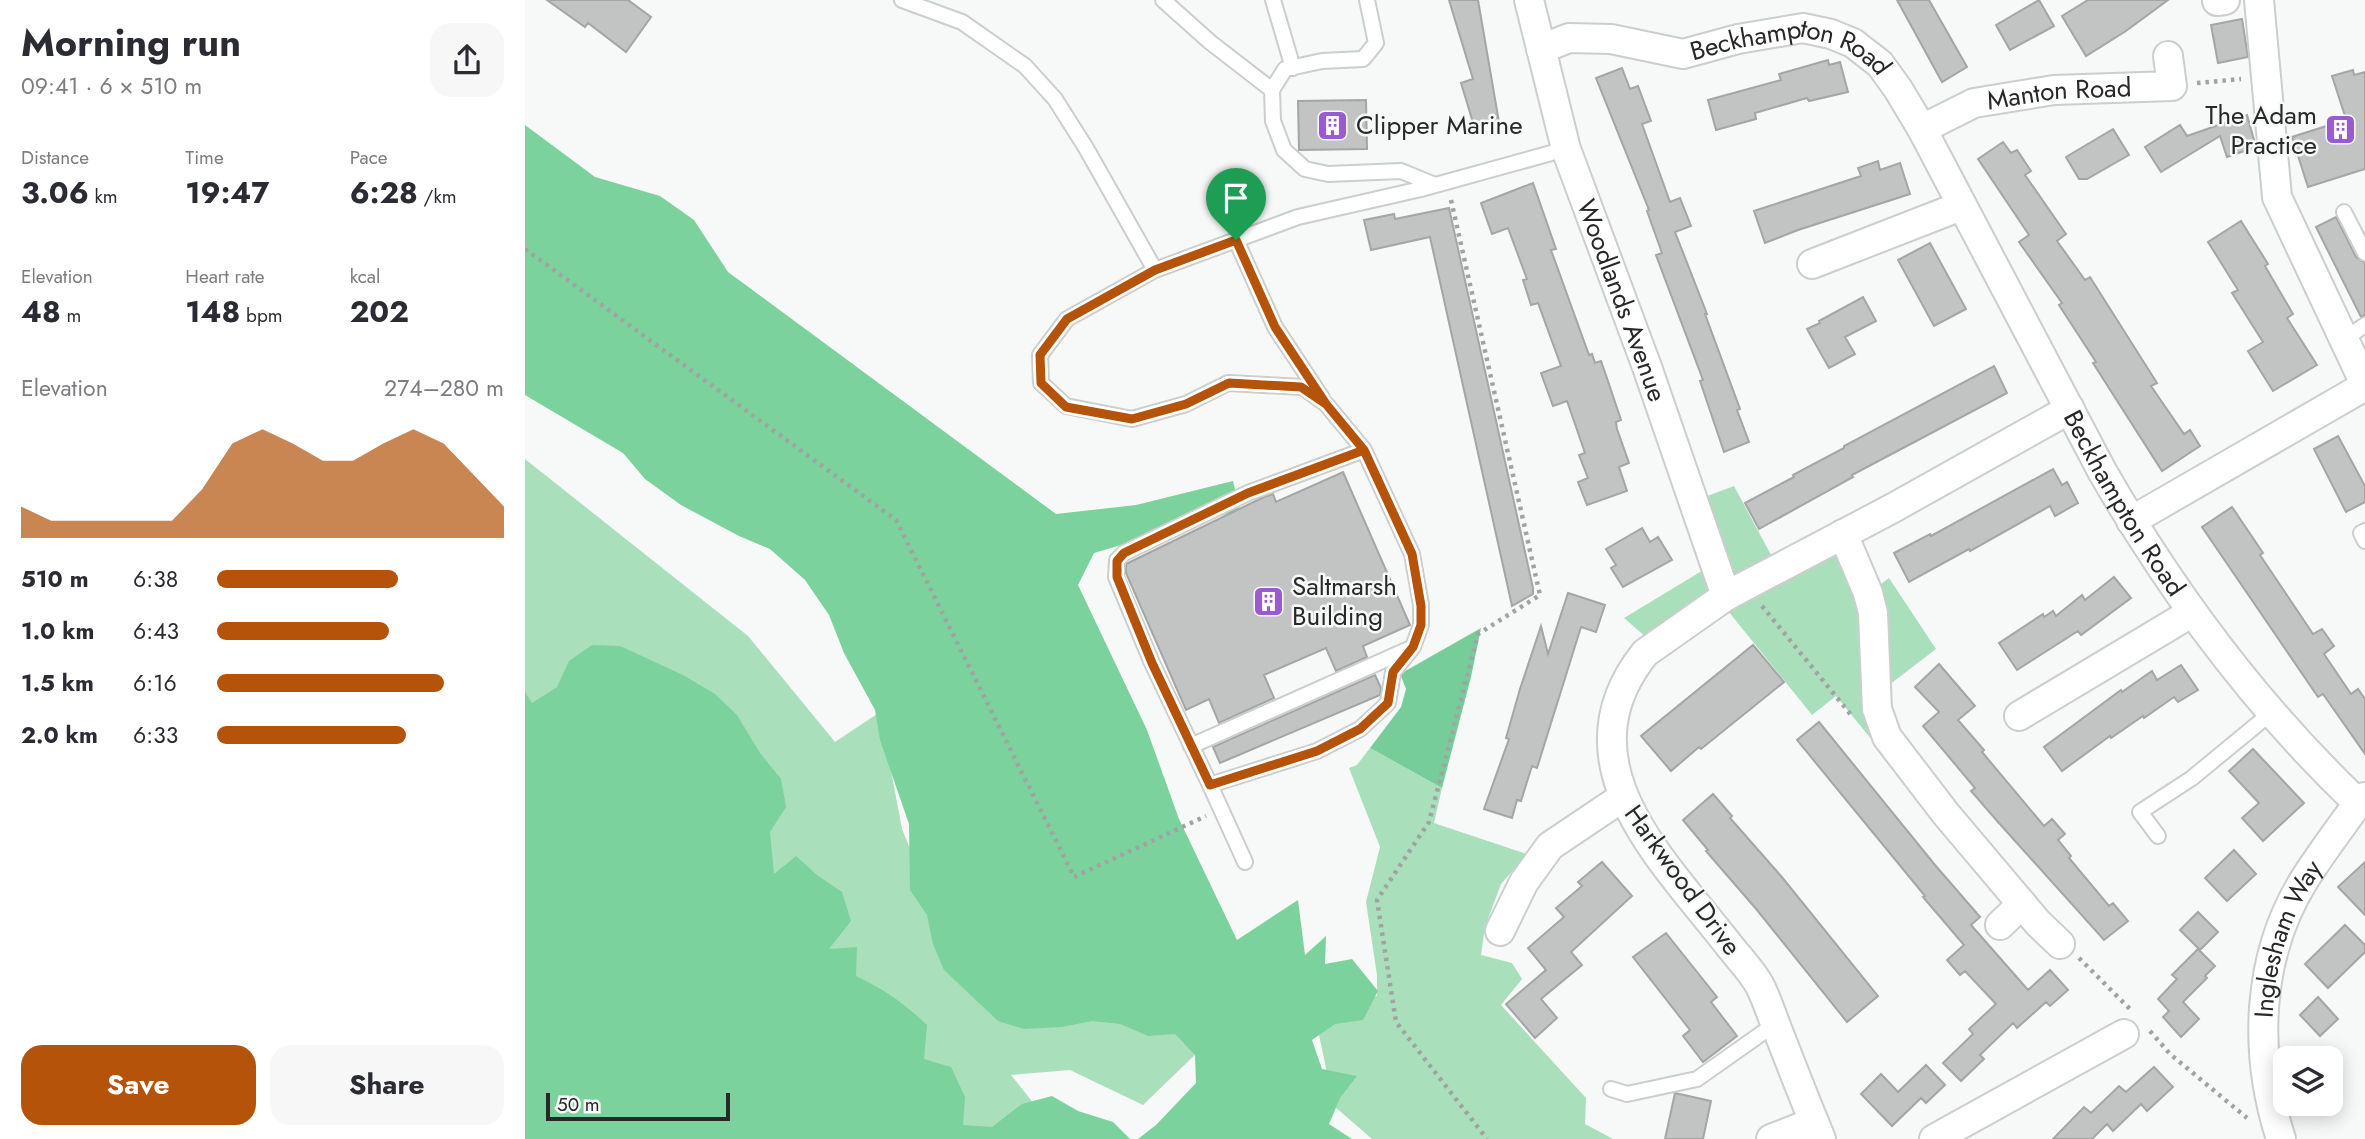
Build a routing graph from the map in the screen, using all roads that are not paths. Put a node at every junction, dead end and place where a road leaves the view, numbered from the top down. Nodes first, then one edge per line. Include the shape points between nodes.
1 (902, 0) edge
2 (1163, 0) edge
3 (1273, 0) edge
4 (1367, 0) edge
5 (1529, 0) edge
6 (2259, 0) edge
7 (1541, 49) junction
8 (2168, 56) dead end
9 (1293, 68) junction
10 (1272, 90) junction
11 (1921, 129) junction
12 (1566, 149) junction
13 (1441, 184) junction
14 (1961, 206) junction
15 (2344, 212) dead end
16 (1236, 240) junction
17 (2365, 253) edge
18 (1812, 264) dead end
19 (1155, 270) junction
20 (2355, 332) edge
21 (2365, 385) edge
22 (1326, 404) junction
23 (2070, 409) junction
24 (1364, 450) junction
25 (2130, 521) junction
26 (2365, 531) edge
27 (1843, 534) junction
28 (2365, 541) edge
29 (1736, 591) junction
30 (2191, 613) junction
31 (1413, 647) junction
32 (2271, 713) junction
33 (2019, 716) dead end
34 (1191, 746) junction
35 (1210, 785) junction
36 (1623, 797) junction
37 (2362, 800) edge
38 (2158, 836) dead end
39 (1245, 862) dead end
40 (2022, 904) junction
41 (2000, 925) dead end
42 (1500, 930) dead end
43 (2060, 944) road end
44 (1775, 1024) junction
45 (2135, 1025) road end
46 (1611, 1089) dead end
47 (1818, 1130) edge
48 (2280, 1137) edge
49 (1771, 1139) edge
50 (1934, 1139) edge

1 - 19 lane via 962,22 1025,65 1055,99
2 - 10 lane
3 - 9 lane
4 - 9 lane via 1376,43 1363,59
5 - 7 street, Woodlands Avenue
6 - 20 street via 2277,197
7 - 11 street, Beckhampton Road via 1569,38 1611,39 1683,54 1803,28 1853,43 1880,64
7 - 12 street, Woodlands Avenue
8 - 11 street, Manton Road via 2172,86 2054,90 1974,103
9 - 10 lane via 1285,69
10 - 13 lane via 1273,121 1285,150 1305,169 1328,174 1401,172
11 - 14 street, Beckhampton Road
12 - 13 lane
12 - 29 street, Woodlands Avenue
13 - 16 lane via 1298,217
14 - 18 street
14 - 23 street, Beckhampton Road
15 - 17 lane
16 - 19 lane
16 - 22 lane via 1275,327
19 - 22 lane via 1067,319 1040,355 1041,383 1066,407 1132,419 1186,404 1229,383 1301,387
20 - 21 street
21 - 25 street
22 - 24 lane
23 - 25 street, Beckhampton Road
23 - 27 street, Harkwood Drive
24 - 31 lane via 1412,554 1421,606 1421,625
24 - 34 lane via 1248,493 1124,553 1117,561 1117,577
25 - 30 street, Beckhampton Road
26 - 28 lane via 2361,533
27 - 29 street, Harkwood Drive
27 - 40 street via 1870,603 1877,709 1887,737
29 - 36 street, Harkwood Drive via 1645,653 1635,665 1615,713 1610,746
30 - 32 street, Beckhampton Road
30 - 33 street, Beckhampton Road
31 - 34 lane
31 - 35 lane via 1393,672 1388,703 1360,729 1317,751
32 - 37 street, Beckhampton Road via 2312,759
32 - 38 lane via 2192,778 2140,812
34 - 35 lane
35 - 39 lane
36 - 42 street via 1550,846
36 - 44 street, Harkwood Drive via 1642,832 1759,985
37 - 48 street, Inglesham Way via 2305,879 2272,955 2261,1038 2271,1109
40 - 41 street
40 - 43 street
44 - 46 lane via 1697,1079 1627,1094
44 - 47 street, Harkwood Drive
45 - 50 street
47 - 49 street, Harkwood Drive

